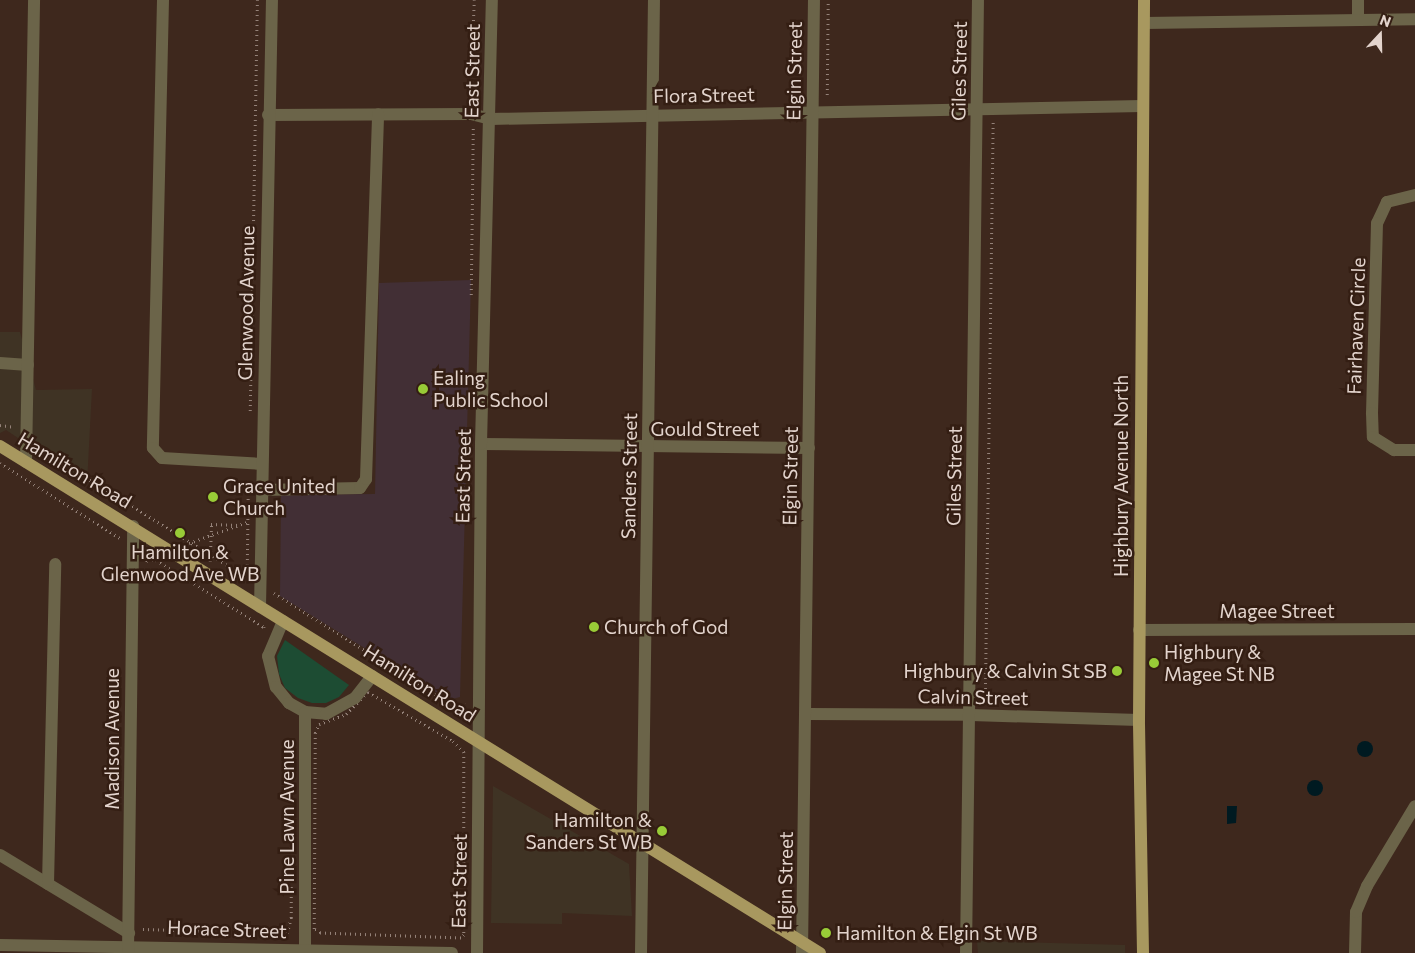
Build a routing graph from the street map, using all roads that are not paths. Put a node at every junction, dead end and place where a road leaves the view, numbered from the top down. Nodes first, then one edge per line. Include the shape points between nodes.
1 (34, 0) edge
2 (163, 0) edge
3 (272, 0) edge
4 (492, 0) edge
5 (654, 0) edge
6 (814, 0) edge
7 (978, 0) edge
8 (1144, 0) edge
9 (1358, 0) edge
10 (1415, 19) edge
11 (1358, 20) junction
12 (1144, 23) junction
13 (1142, 106) junction
14 (977, 108) junction
15 (811, 112) junction
16 (378, 114) junction
17 (652, 114) junction
18 (268, 115) junction
19 (491, 119) junction
20 (1415, 195) edge
21 (0, 363) edge
22 (28, 365) junction
23 (481, 444) junction
24 (0, 446) edge
25 (648, 448) junction
26 (810, 448) junction
27 (1415, 450) edge
28 (26, 462) junction
29 (262, 464) junction
30 (262, 490) junction
31 (132, 526) junction
32 (55, 564) dead end
33 (260, 607) junction
34 (284, 621) junction
35 (1415, 629) edge
36 (1140, 630) junction
37 (372, 676) junction
38 (305, 712) junction
39 (807, 714) junction
40 (971, 714) junction
41 (1139, 720) junction
42 (480, 743) junction
43 (1415, 806) edge
44 (643, 844) junction
45 (0, 855) edge
46 (48, 884) junction
47 (0, 944) edge
48 (128, 944) edge
49 (802, 948) edge
50 (305, 951) edge
51 (452, 953) edge
52 (476, 953) edge
53 (642, 953) edge
54 (820, 953) edge
55 (966, 953) edge
56 (1143, 953) edge
57 (1355, 953) edge

1 - 22 street
2 - 29 street via 153,448 162,458
3 - 18 street, Glenwood Avenue
4 - 19 street, East Street
5 - 17 street, Sanders Street
6 - 15 street, Elgin Street
7 - 14 street, Giles Street
8 - 12 main road, Highbury Avenue North
9 - 11 street
10 - 11 street
11 - 12 street
12 - 13 main road, Highbury Avenue North
13 - 14 street, Flora Street
13 - 36 main road, Highbury Avenue North
14 - 15 street, Flora Street
14 - 40 street, Giles Street
15 - 17 street, Flora Street
15 - 26 street, Elgin Street
16 - 18 street, Flora Street
16 - 19 street, Flora Street via 471,114
16 - 30 street via 366,479 360,488
17 - 19 street, Flora Street
17 - 25 street, Sanders Street
18 - 29 street, Glenwood Avenue
19 - 23 street, East Street
20 - 27 street, Fairhaven Circle via 1388,202 1377,223 1372,413 1373,437 1394,450
21 - 22 street
22 - 28 street
23 - 25 street, Gould Street
23 - 42 street, East Street
24 - 28 main road, Hamilton Road
25 - 26 street, Gould Street
25 - 44 street, Sanders Street
26 - 39 street, Elgin Street
28 - 31 main road, Hamilton Road
29 - 30 street, Glenwood Avenue
30 - 33 street, Glenwood Avenue
31 - 33 main road, Hamilton Road
31 - 48 street, Madison Avenue
32 - 46 street
33 - 34 main road, Hamilton Road
34 - 37 main road, Hamilton Road
34 - 38 street via 270,646 270,672 276,688 289,703
35 - 36 street, Magee Street
36 - 41 main road, Highbury Avenue North
37 - 38 street via 356,698 326,714
37 - 42 main road, Hamilton Road
38 - 50 street, Pine Lawn Avenue
39 - 40 street, Calvin Street
39 - 49 street, Elgin Street
40 - 41 street, Calvin Street
40 - 55 street, Giles Street
41 - 56 main road, Highbury Avenue North
42 - 44 main road, Hamilton Road
42 - 52 street, East Street
43 - 57 street via 1367,886 1356,912
44 - 49 main road, Hamilton Road
44 - 53 street, Sanders Street
45 - 46 street
46 - 48 street
47 - 48 street, Horace Street
48 - 50 street, Horace Street
49 - 54 main road, Hamilton Road
50 - 51 street, Horace Street

